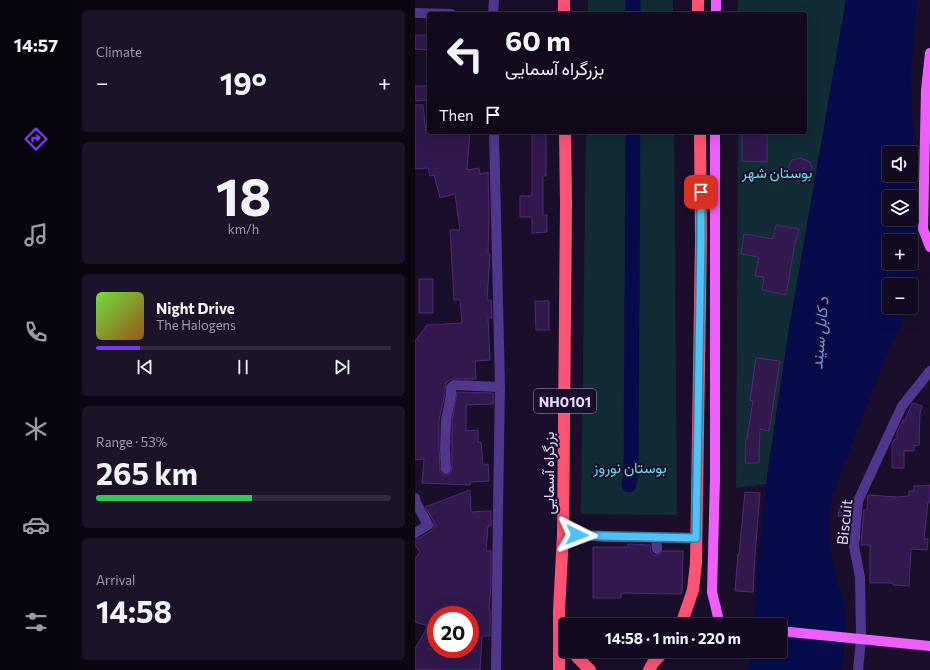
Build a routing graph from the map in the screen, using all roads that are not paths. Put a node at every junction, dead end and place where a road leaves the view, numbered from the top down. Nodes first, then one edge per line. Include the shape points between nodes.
1 (494, 0) edge
2 (564, 0) edge
3 (698, 0) edge
4 (716, 0) edge
5 (493, 12) edge
6 (565, 12) edge
7 (698, 12) edge
8 (716, 12) edge
9 (415, 13) edge
10 (427, 13) edge
11 (930, 53) edge
12 (494, 134) edge
13 (565, 134) edge
14 (700, 134) edge
15 (715, 134) edge
16 (930, 248) edge
17 (930, 371) edge
18 (500, 387) junction
19 (446, 469) dead end
20 (415, 498) edge
21 (415, 533) edge
22 (563, 534) junction
23 (656, 537) junction
24 (696, 538) junction
25 (657, 549) dead end
26 (559, 611) junction
27 (562, 618) edge
28 (683, 618) edge
29 (718, 618) edge
30 (787, 632) edge
31 (861, 639) junction
32 (930, 646) edge
33 (578, 658) edge
34 (657, 658) edge
35 (651, 666) edge
36 (496, 670) edge
37 (559, 670) edge
38 (590, 670) edge
39 (641, 670) edge
40 (858, 670) edge

1 - 5 street
2 - 6 highway
3 - 7 highway
4 - 8 main road
9 - 10 street
11 - 16 main road via 926,90 923,229
12 - 18 street
13 - 22 highway, بزرگراه آسمایی / NH0101
14 - 24 highway via 701,238
15 - 29 main road via 715,479 712,592
17 - 31 street, Biscuit via 902,406 858,501 854,546 860,577
18 - 19 street via 454,385 451,388 446,420
18 - 36 street
20 - 21 street via 428,525
22 - 23 street via 605,540
22 - 26 highway, بزرگراه آسمایی / NH0101
23 - 24 street
23 - 25 street
24 - 28 highway via 693,590
26 - 27 highway, NH0101
26 - 37 highway, بزرگراه آسمایی / NH0101
30 - 31 main road
31 - 32 main road
31 - 40 street, Biscuit
33 - 38 highway
34 - 35 highway
35 - 39 highway

